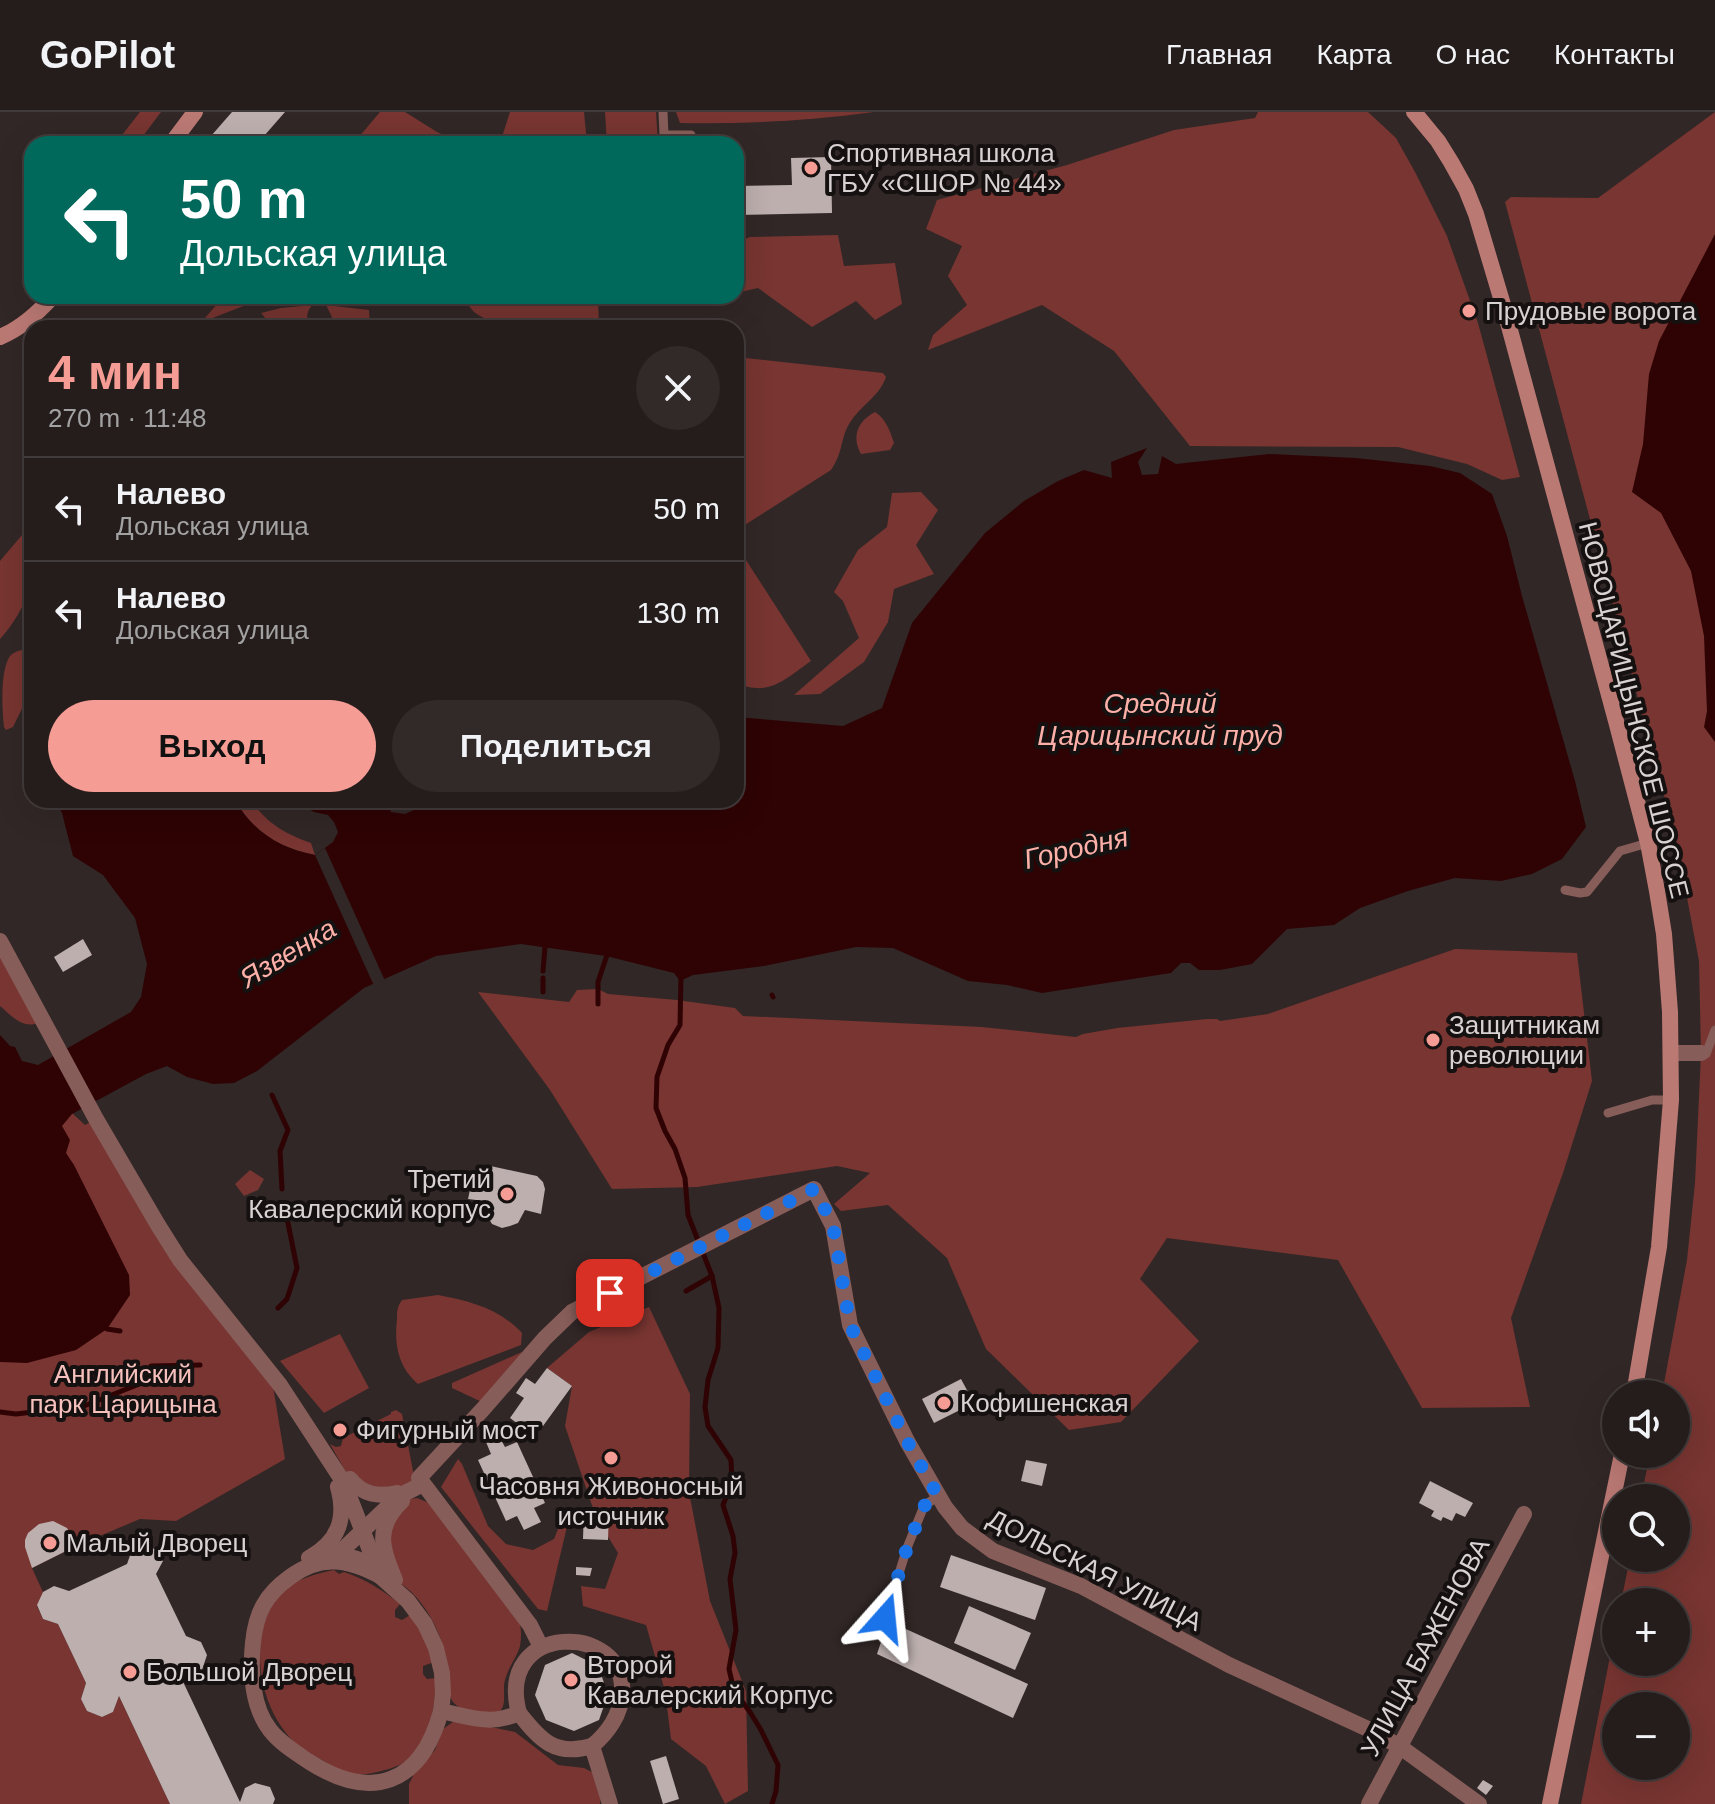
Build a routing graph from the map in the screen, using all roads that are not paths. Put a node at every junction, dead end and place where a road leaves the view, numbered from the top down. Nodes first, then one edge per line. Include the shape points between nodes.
1 (195, 112) edge
2 (663, 112) edge
3 (1414, 112) edge
4 (177, 136) edge
5 (691, 136) edge
6 (46, 304) edge
7 (29, 320) edge
8 (24, 324) edge
9 (0, 337) edge
10 (1648, 843) junction
11 (1565, 890) dead end
12 (0, 941) edge
13 (1715, 1030) edge
14 (1671, 1053) junction
15 (1707, 1055) edge
16 (1671, 1100) junction
17 (1608, 1113) dead end
18 (1636, 1380) edge
19 (1619, 1468) edge
20 (344, 1483) junction
21 (423, 1484) junction
22 (399, 1496) junction
23 (938, 1496) junction
24 (1524, 1514) dead end
25 (363, 1531) junction
26 (334, 1558) junction
27 (379, 1572) junction
28 (885, 1618) dead end
29 (541, 1647) junction
30 (441, 1711) junction
31 (519, 1713) junction
32 (592, 1746) junction
33 (1399, 1746) junction
34 (610, 1804) edge
35 (1369, 1804) edge
36 (1479, 1804) edge
37 (1550, 1804) edge

1 - 4 main road
2 - 5 lane via 664,135
3 - 10 main road, НОВОЦАРИЦЫНСКОЕ ШОССЕ via 1451,162 1476,214
6 - 7 main road
8 - 9 main road
10 - 11 lane via 1620,851 1587,892
10 - 14 main road, НОВОЦАРИЦЫНСКОЕ ШОССЕ via 1664,934
12 - 20 street via 95,1118 180,1260 277,1380
13 - 15 lane
14 - 15 street
14 - 16 main road, НОВОЦАРИЦЫНСКОЕ ШОССЕ
16 - 17 lane
16 - 18 main road, НОВОЦАРИЦЫНСКОЕ ШОССЕ via 1659,1247
19 - 37 main road
20 - 22 street via 350,1479 370,1494
20 - 25 street
20 - 26 street via 338,1487 342,1513 337,1529 329,1545 309,1558
21 - 22 street
21 - 23 street, ДОЛЬСКАЯ УЛИЦА via 419,1478 572,1312 814,1189 829,1217 850,1325
21 - 29 street
22 - 25 street
22 - 27 street via 402,1501 392,1511 383,1537 395,1580
23 - 28 lane via 924,1506
23 - 33 street, ДОЛЬСКАЯ УЛИЦА via 962,1528 993,1551 1081,1586 1229,1665
24 - 33 street, УЛИЦА БАЖЕНОВА
25 - 26 street
25 - 27 street
26 - 27 street
26 - 30 street via 293,1574 264,1603 255,1622 254,1689 270,1730 323,1771 342,1780 377,1783 401,1774 424,1752
27 - 30 street via 408,1601 436,1648 442,1673
29 - 31 street via 519,1672
29 - 32 street via 576,1642 600,1649 614,1664 623,1683 622,1701 616,1718
30 - 31 street via 482,1720
31 - 32 street via 537,1736 557,1748
32 - 34 street
33 - 35 street, УЛИЦА БАЖЕНОВА
33 - 36 street, ДОЛЬСКАЯ УЛИЦА

